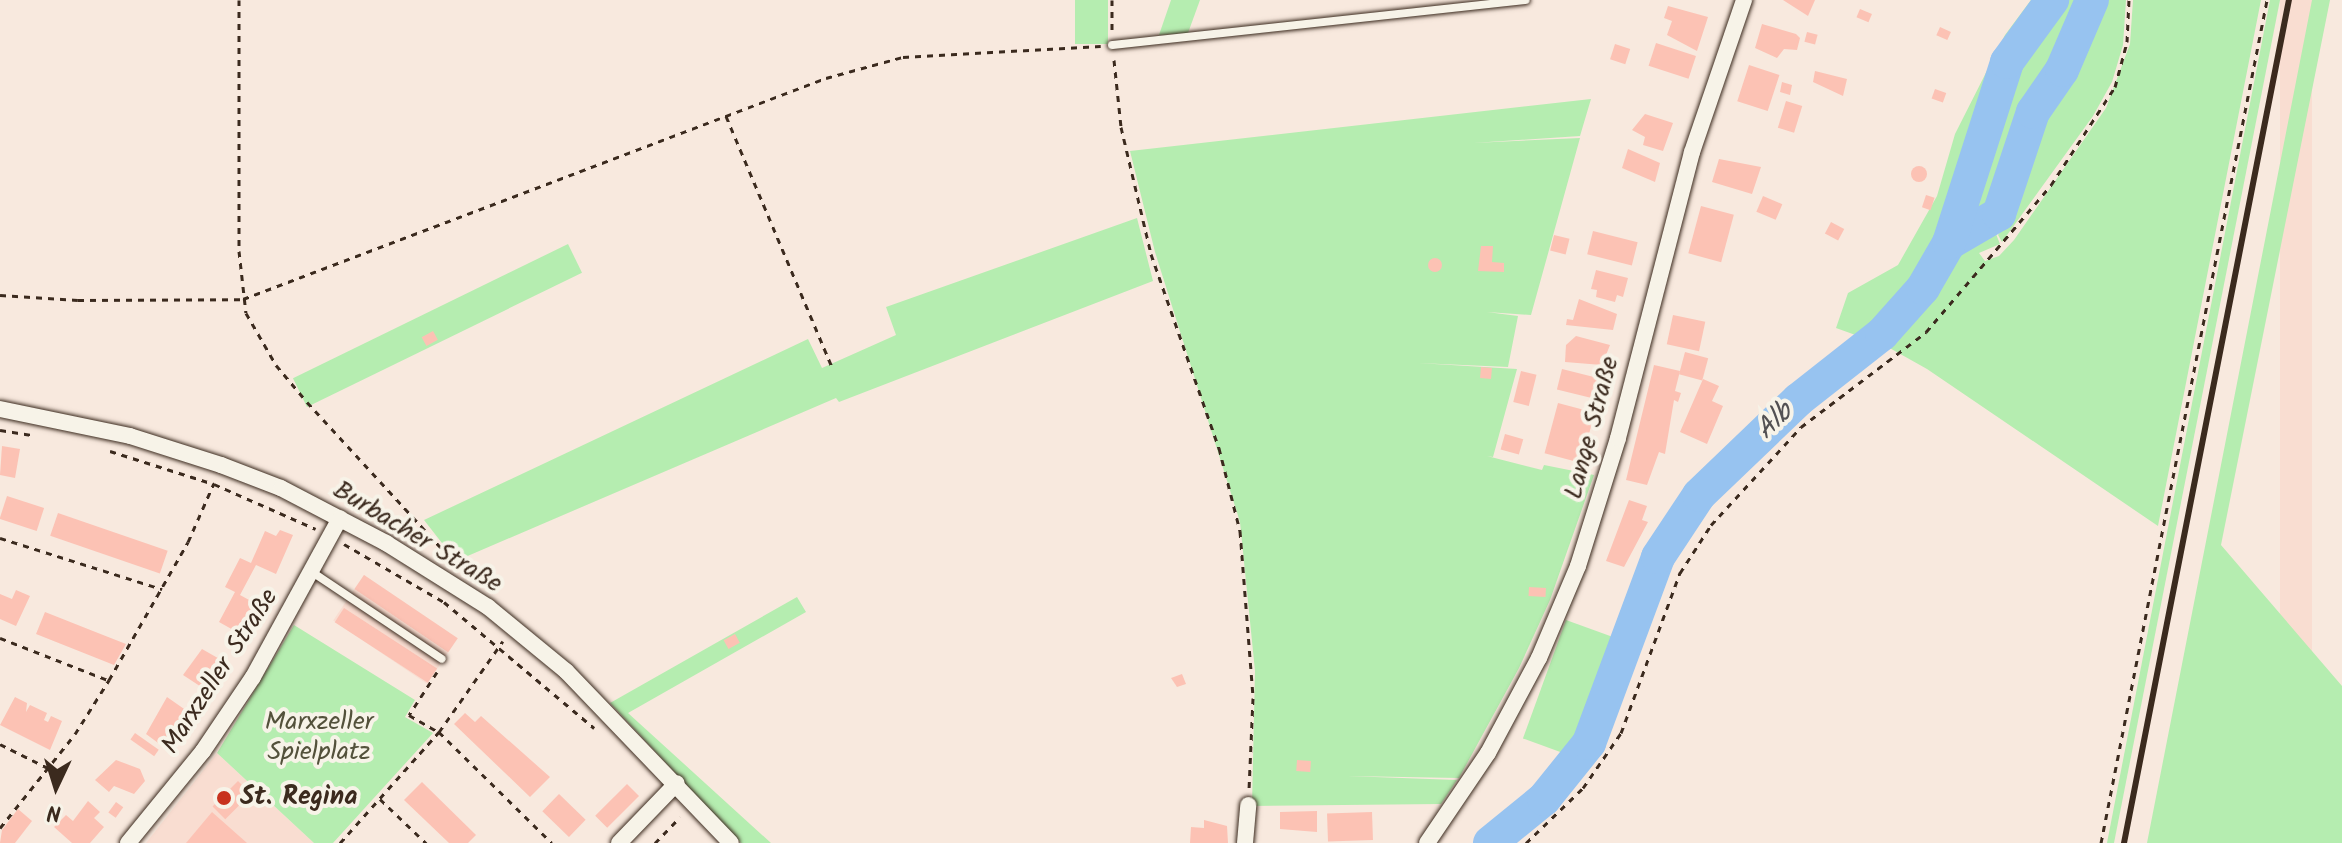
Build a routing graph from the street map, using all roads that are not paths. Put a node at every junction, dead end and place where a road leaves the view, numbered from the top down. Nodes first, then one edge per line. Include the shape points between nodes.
1 (1526, 0) edge
2 (1744, 0) edge
3 (1112, 45) road end
4 (0, 409) edge
5 (340, 518) junction
6 (312, 572) junction
7 (442, 659) road end
8 (677, 783) junction
9 (1248, 805) road end
10 (128, 843) edge
11 (619, 843) edge
12 (731, 843) edge
13 (1245, 843) edge
14 (1427, 843) edge

1 - 3 lane
2 - 14 street, Lange Straße via 1692,152 1618,438 1578,566 1509,715
4 - 5 street, Burbacher Straße via 130,436 221,465
5 - 6 street, Marxzeller Straße
5 - 8 street, Burbacher Straße via 513,627 605,708
6 - 7 lane
6 - 10 street, Marxzeller Straße via 245,690
8 - 11 street
8 - 12 street, Burbacher Straße
9 - 13 street

